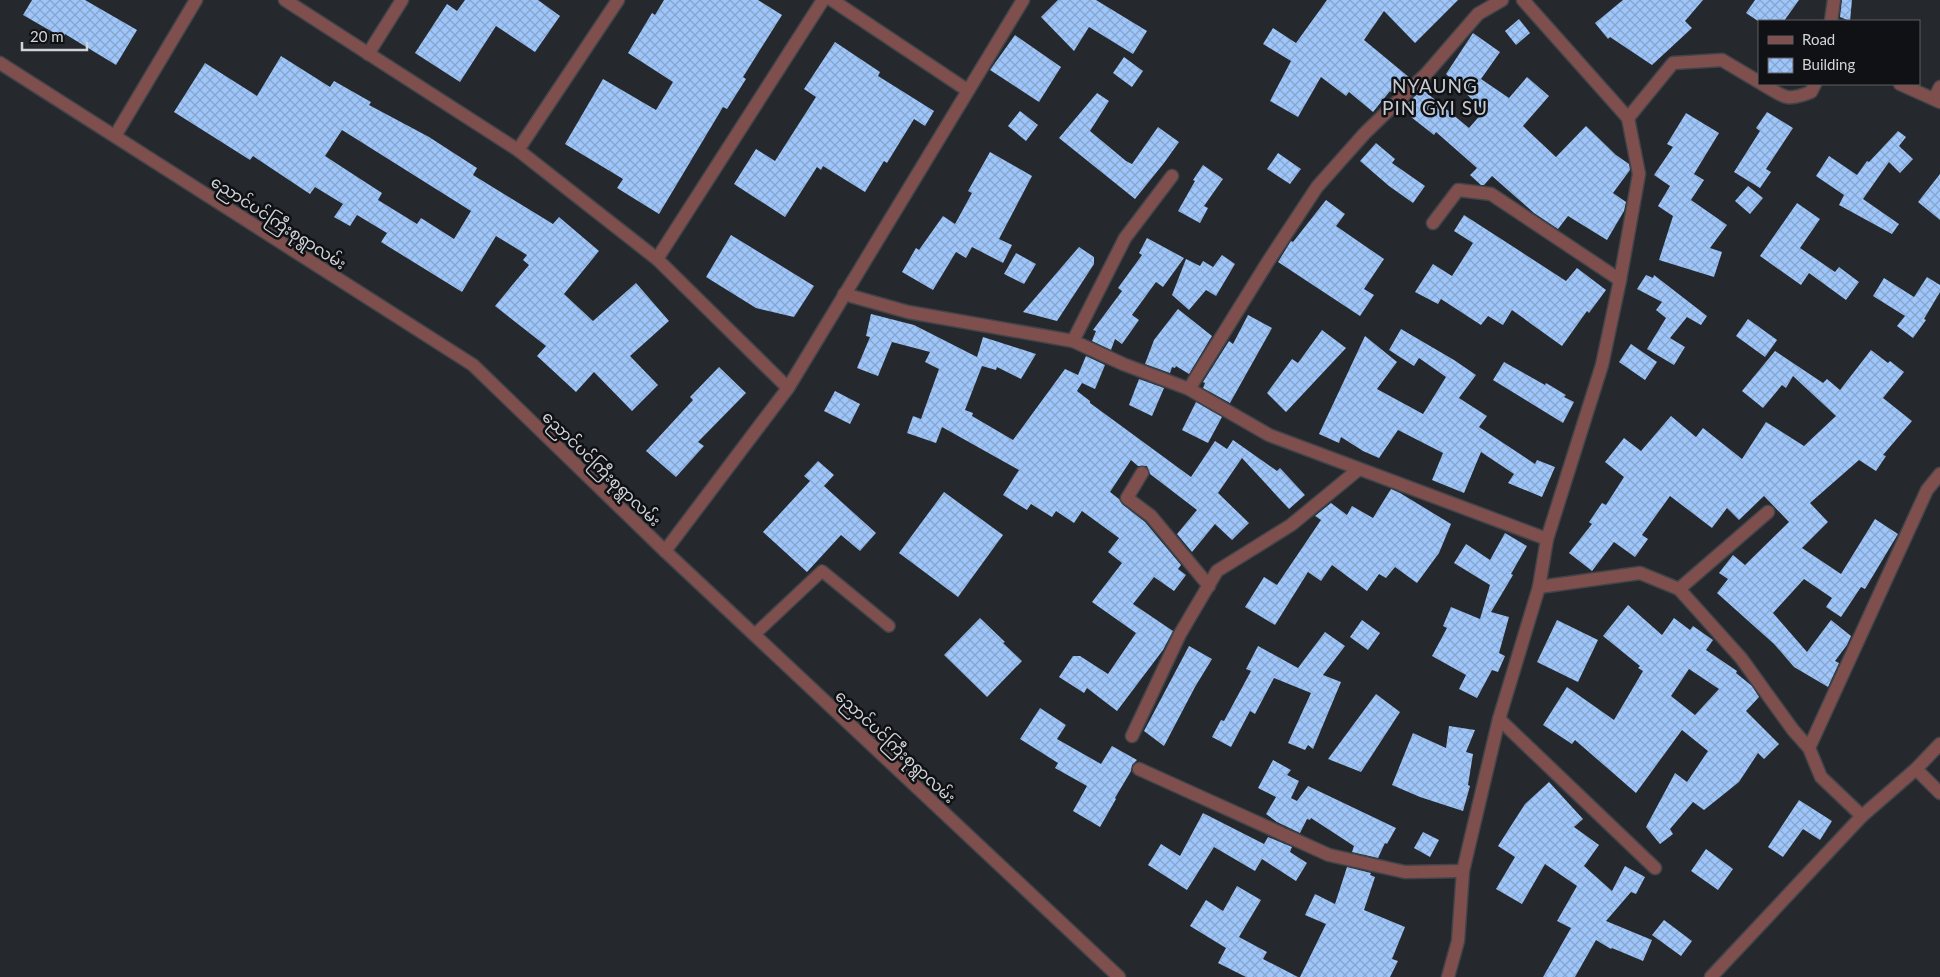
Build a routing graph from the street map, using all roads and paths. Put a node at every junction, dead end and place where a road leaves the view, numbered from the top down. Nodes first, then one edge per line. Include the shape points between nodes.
1 (196, 0) edge
2 (285, 0) edge
3 (402, 0) edge
4 (618, 0) edge
5 (822, 0) edge
6 (832, 0) edge
7 (1023, 0) edge
8 (1502, 0) edge
9 (1523, 0) edge
10 (1834, 0) edge
11 (1831, 20) edge
12 (368, 54) junction
13 (0, 63) edge
14 (1758, 81) edge
15 (1764, 85) edge
16 (1814, 85) edge
17 (1903, 85) edge
18 (967, 90) junction
19 (1938, 96) edge
20 (1628, 118) junction
21 (115, 136) junction
22 (518, 150) junction
23 (1172, 176) dead end
24 (1434, 223) dead end
25 (657, 259) junction
26 (1620, 280) junction
27 (844, 294) junction
28 (1073, 341) junction
29 (788, 388) junction
30 (1189, 389) junction
31 (1359, 469) junction
32 (1142, 473) dead end
33 (1940, 474) edge
34 (1768, 512) dead end
35 (1547, 539) junction
36 (665, 551) junction
37 (1209, 586) junction
38 (1539, 587) junction
39 (1680, 589) junction
40 (889, 626) dead end
41 (754, 635) junction
42 (1499, 719) junction
43 (1132, 736) dead end
44 (1940, 744) edge
45 (1809, 748) junction
46 (1139, 769) dead end
47 (1916, 769) junction
48 (1940, 793) edge
49 (1862, 816) junction
50 (1655, 868) dead end
51 (1463, 871) junction
52 (1119, 977) edge
53 (1448, 977) edge
54 (1711, 977) edge

1 - 21 street
2 - 12 street
3 - 12 street
4 - 22 street
5 - 25 street
6 - 18 street
7 - 18 street
8 - 30 street via 1478,14 1427,73 1365,133 1317,187
9 - 20 street
10 - 11 street
12 - 22 street
13 - 21 street, ညောင်ပင်ကြီးစုရွာလမ်း
14 - 20 street via 1722,60 1673,62
15 - 16 street via 1787,98 1811,92
17 - 19 street
18 - 27 street
20 - 26 street via 1639,174
21 - 36 street, ညောင်ပင်ကြီးစုရွာလမ်း via 473,365
22 - 25 street
23 - 28 street via 1125,238
24 - 26 street via 1458,190 1491,194
25 - 29 street
26 - 35 street via 1602,365
27 - 28 street via 908,312
27 - 29 street
28 - 30 street
29 - 36 street
30 - 31 street via 1269,435
31 - 35 street
31 - 37 street via 1291,525 1217,571
32 - 37 street via 1127,498 1151,516
33 - 45 street via 1927,490
34 - 39 street
35 - 38 street
36 - 41 street, ညောင်ပင်ကြီးစုရွာလမ်း
37 - 43 street via 1180,634
38 - 39 street via 1640,573
38 - 42 street
39 - 45 street via 1741,658
40 - 41 lane via 822,571
41 - 52 street, ညောင်ပင်ကြီးစုရွာလမ်း
42 - 50 street
42 - 51 street
44 - 47 street
45 - 49 street via 1821,777
46 - 51 street via 1329,855 1405,872
47 - 48 street
47 - 49 street
49 - 54 street
51 - 53 street via 1458,941

